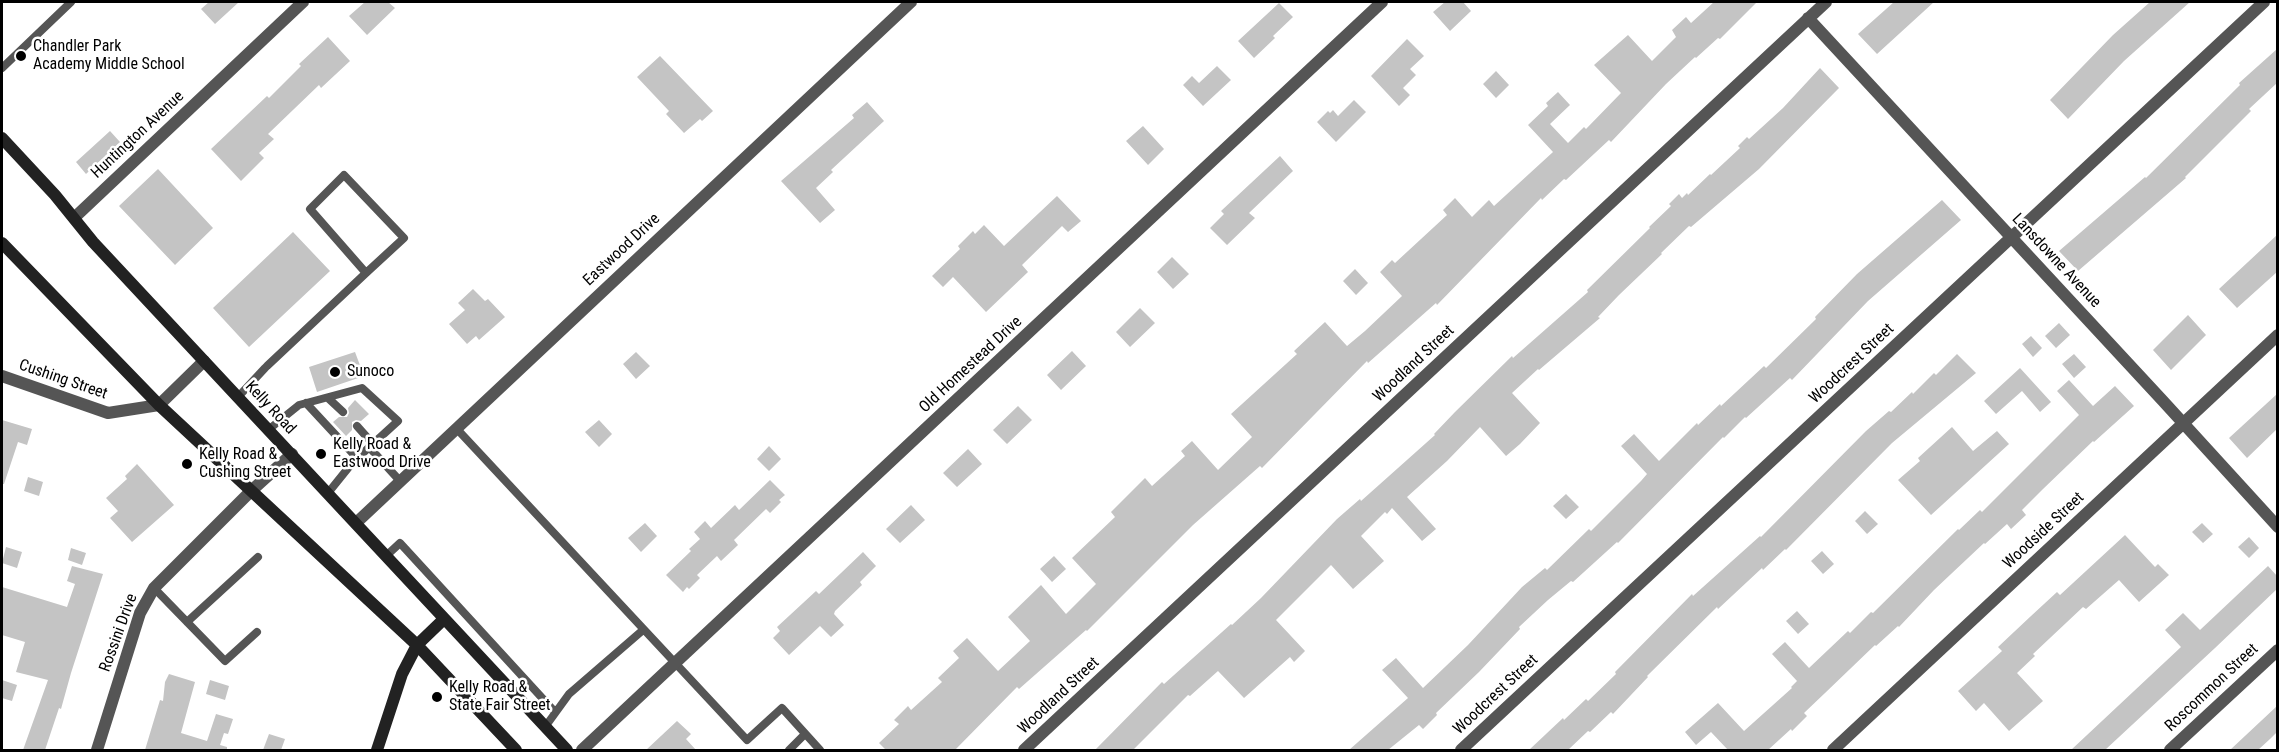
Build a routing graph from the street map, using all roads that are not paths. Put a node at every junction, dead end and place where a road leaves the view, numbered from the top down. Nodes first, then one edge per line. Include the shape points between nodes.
1 (303, 2) edge
2 (910, 2) edge
3 (1382, 2) edge
4 (1826, 2) edge
5 (2264, 2) edge
6 (65, 4) edge
7 (1808, 18) junction
8 (2, 68) edge
9 (2, 138) edge
10 (74, 218) junction
11 (2012, 238) junction
12 (2, 243) edge
13 (366, 273) junction
14 (2277, 335) edge
15 (204, 362) junction
16 (2, 376) edge
17 (238, 397) junction
18 (328, 398) junction
19 (306, 403) junction
20 (159, 405) junction
21 (343, 412) dead end
22 (2183, 424) junction
23 (357, 426) dead end
24 (456, 428) junction
25 (268, 430) junction
26 (371, 445) junction
27 (292, 454) junction
28 (357, 458) junction
29 (400, 481) junction
30 (251, 492) junction
31 (328, 493) junction
32 (356, 523) junction
33 (2277, 527) edge
34 (386, 556) junction
35 (258, 557) dead end
36 (154, 588) junction
37 (444, 619) junction
38 (187, 622) junction
39 (643, 630) junction
40 (257, 632) dead end
41 (417, 645) junction
42 (2277, 650) edge
43 (674, 664) junction
44 (555, 712) junction
45 (545, 727) junction
46 (805, 734) junction
47 (97, 750) edge
48 (376, 750) edge
49 (516, 750) edge
50 (567, 750) edge
51 (582, 750) edge
52 (789, 750) edge
53 (820, 750) edge
54 (1024, 750) edge
55 (1461, 750) edge
56 (1833, 750) edge
57 (2170, 750) edge

1 - 10 street, Huntington Avenue
2 - 24 street, Eastwood Drive
3 - 43 street, Old Homestead Drive
4 - 7 street, Woodland Street
5 - 11 street, Woodcrest Street
6 - 8 lane
7 - 11 street, Lansdowne Avenue
7 - 54 street, Woodland Street
9 - 10 street, Kelly Road
10 - 15 street, Kelly Road
11 - 22 street, Lansdowne Avenue
11 - 55 street, Woodcrest Street
12 - 20 street
13 - 13 lane via 404,238 344,175 310,209
13 - 17 lane
14 - 22 street, Woodside Street
15 - 17 street, Kelly Road
15 - 20 street
16 - 20 street, Cushing Street via 108,413
17 - 25 street, Kelly Road
18 - 19 lane
18 - 21 lane
18 - 26 lane via 362,388 398,421
19 - 25 lane
19 - 28 lane
20 - 30 street
22 - 33 street, Lansdowne Avenue
22 - 56 street, Woodside Street
23 - 26 lane
24 - 29 street, Eastwood Drive
24 - 39 lane
25 - 27 street, Kelly Road
26 - 28 lane
26 - 29 lane
27 - 30 street, Rossini Drive
27 - 31 street, Kelly Road
28 - 31 lane
29 - 32 street, Eastwood Drive
30 - 36 street, Rossini Drive
30 - 41 street
31 - 32 street, Kelly Road
32 - 34 street, Kelly Road
34 - 37 street, Kelly Road
34 - 44 lane via 400,543
35 - 38 lane
36 - 38 lane
36 - 47 street, Rossini Drive via 140,613
37 - 41 street
37 - 45 street, Kelly Road
38 - 40 lane via 225,661
39 - 43 lane
39 - 44 lane via 568,693
41 - 48 street via 398,683
41 - 49 street
42 - 57 street, Roscommon Street
43 - 46 lane via 747,740 782,708
43 - 51 street, Old Homestead Drive
44 - 45 lane
45 - 50 street, Kelly Road
46 - 52 lane
46 - 53 lane

